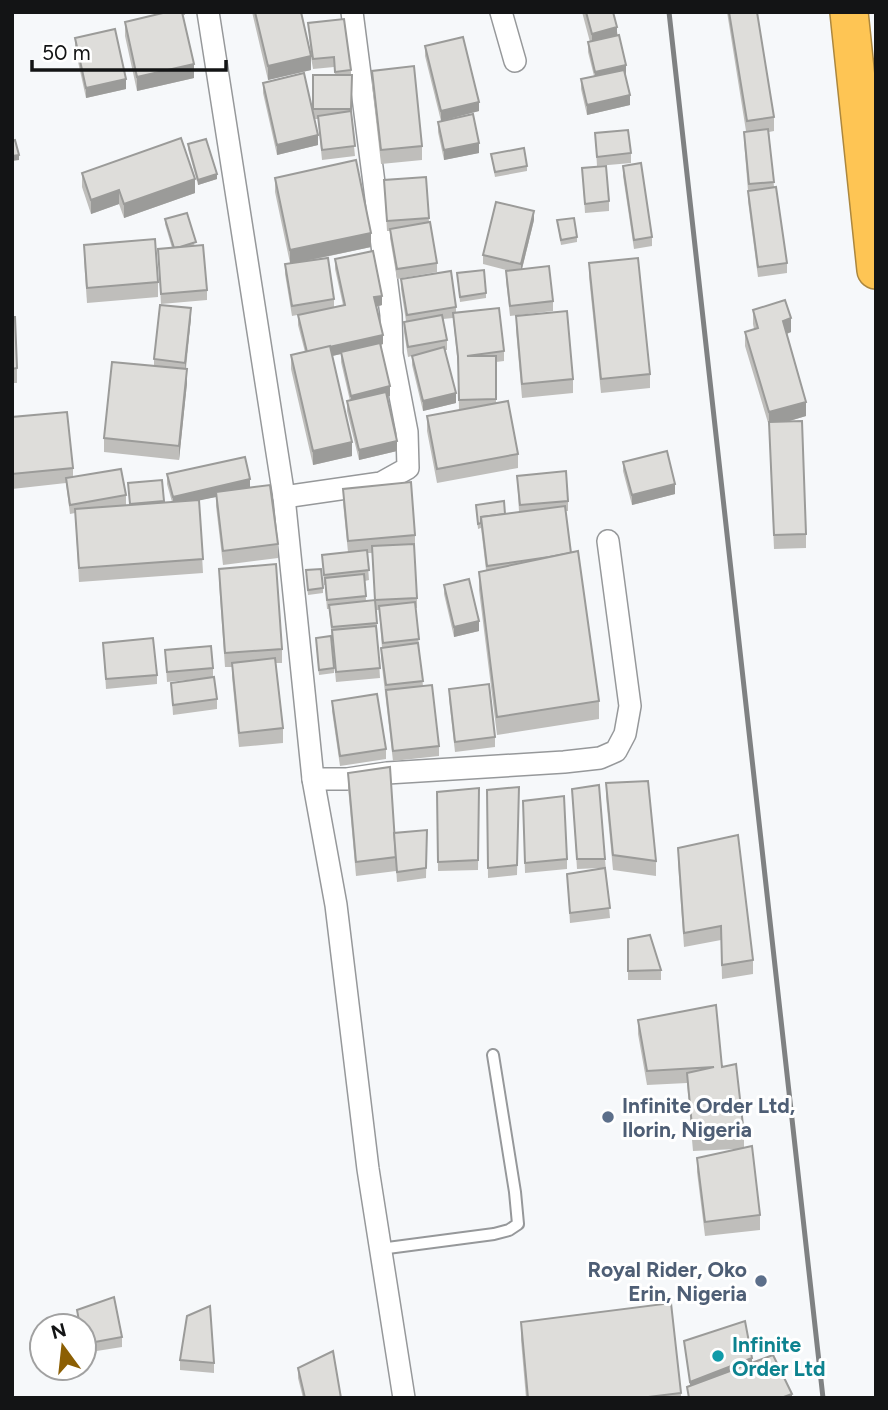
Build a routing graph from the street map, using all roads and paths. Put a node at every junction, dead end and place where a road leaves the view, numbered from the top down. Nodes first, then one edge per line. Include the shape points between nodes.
1 (208, 12) edge
2 (352, 12) edge
3 (500, 12) edge
4 (849, 12) edge
5 (515, 61) dead end
6 (876, 270) edge
7 (284, 496) junction
8 (608, 541) dead end
9 (313, 779) junction
10 (494, 1055) dead end
11 (380, 1249) junction
12 (404, 1398) edge

1 - 7 street
2 - 7 street via 408,468 381,483
3 - 5 street
4 - 6 highway
7 - 9 street
8 - 9 street via 630,706 625,734 616,751 600,758 564,762
9 - 11 street via 337,905
10 - 11 lane via 518,1224 494,1234
11 - 12 street

